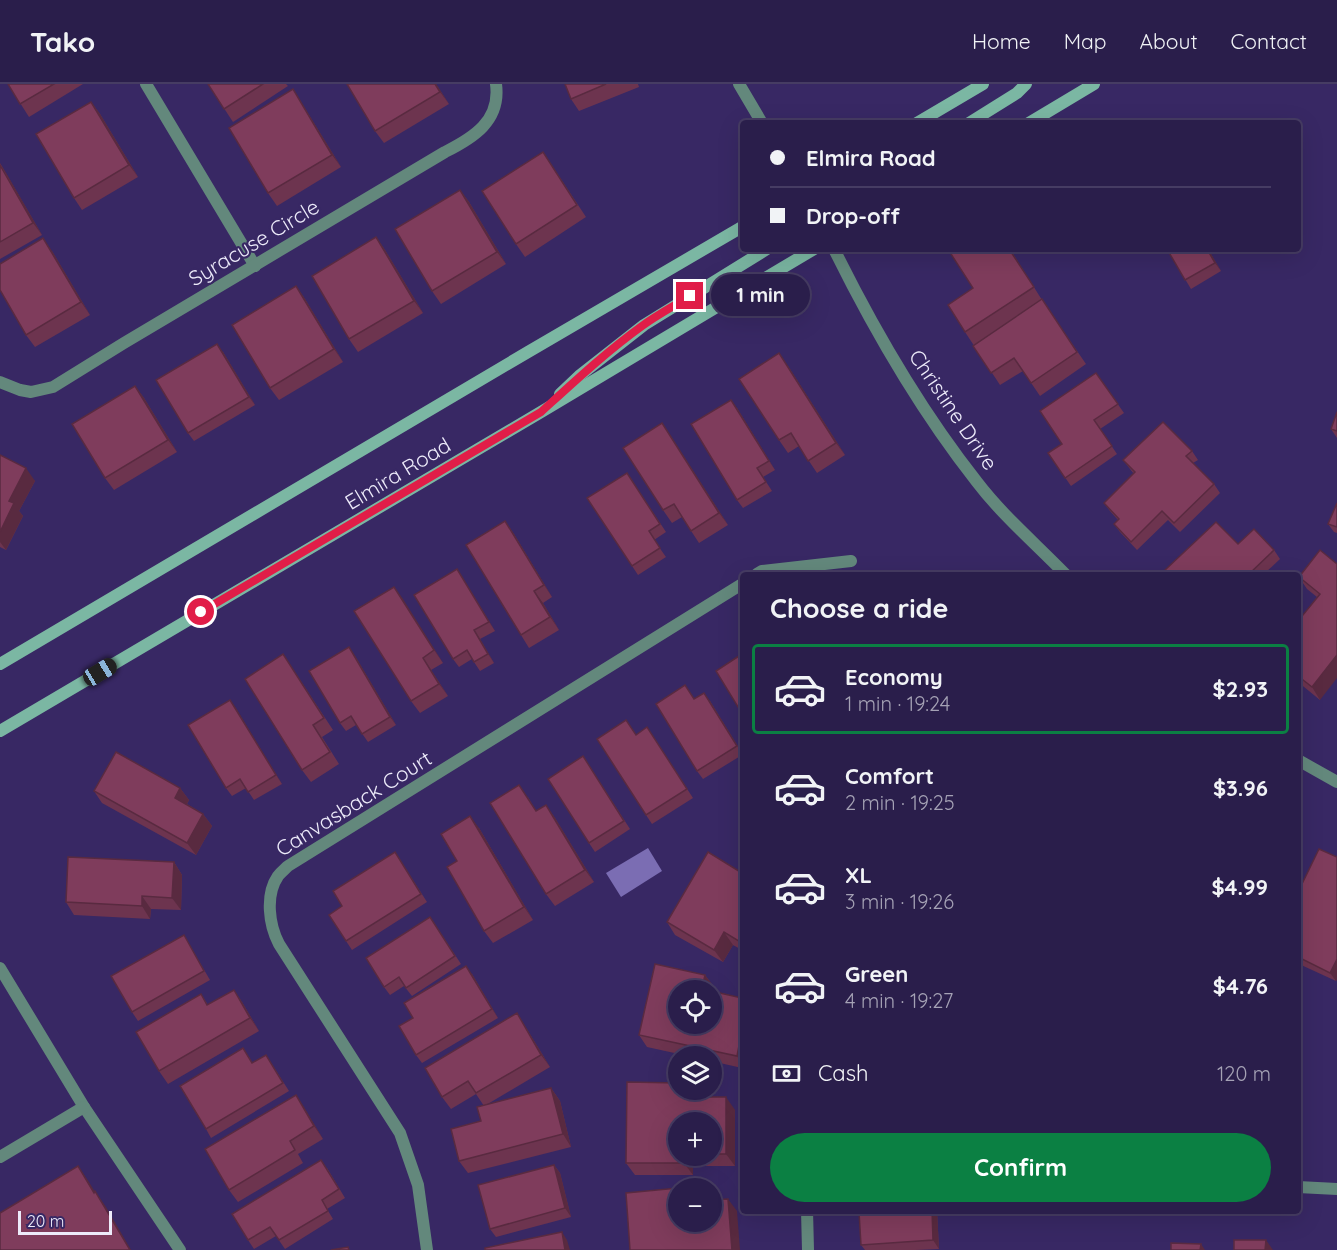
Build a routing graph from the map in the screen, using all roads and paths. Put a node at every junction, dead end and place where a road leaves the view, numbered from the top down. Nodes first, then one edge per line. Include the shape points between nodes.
1 (146, 84) edge
2 (496, 84) edge
3 (739, 84) edge
4 (983, 84) edge
5 (1026, 84) edge
6 (1094, 84) edge
7 (760, 120) edge
8 (922, 120) edge
9 (974, 120) edge
10 (1034, 120) edge
11 (740, 228) edge
12 (763, 252) edge
13 (809, 252) edge
14 (835, 252) edge
15 (255, 266) junction
16 (0, 382) edge
17 (541, 412) junction
18 (851, 561) dead end
19 (760, 572) edge
20 (1063, 572) edge
21 (740, 585) edge
22 (0, 663) edge
23 (0, 731) edge
24 (1301, 762) edge
25 (1337, 782) edge
26 (0, 968) edge
27 (84, 1107) junction
28 (0, 1157) edge
29 (1301, 1187) edge
30 (1337, 1189) edge
31 (807, 1214) edge
32 (180, 1250) edge
33 (427, 1250) edge
34 (808, 1250) edge

1 - 15 street
2 - 15 street, Syracuse Circle via 491,114 475,135
3 - 7 street
4 - 8 main road
5 - 9 main road
6 - 10 main road
11 - 22 main road, Elmira Road
12 - 17 main road via 644,325
13 - 17 main road, Elmira Road
14 - 20 street, Christine Drive via 902,373 952,448 1000,509
15 - 16 street, Syracuse Circle via 53,387 31,392
17 - 23 main road, Elmira Road
18 - 19 street
21 - 33 street, Canvasback Court via 288,866 278,876 270,902 274,934 400,1132 418,1185
24 - 25 street
26 - 27 street
27 - 28 street
27 - 32 street
29 - 30 street
31 - 34 street

